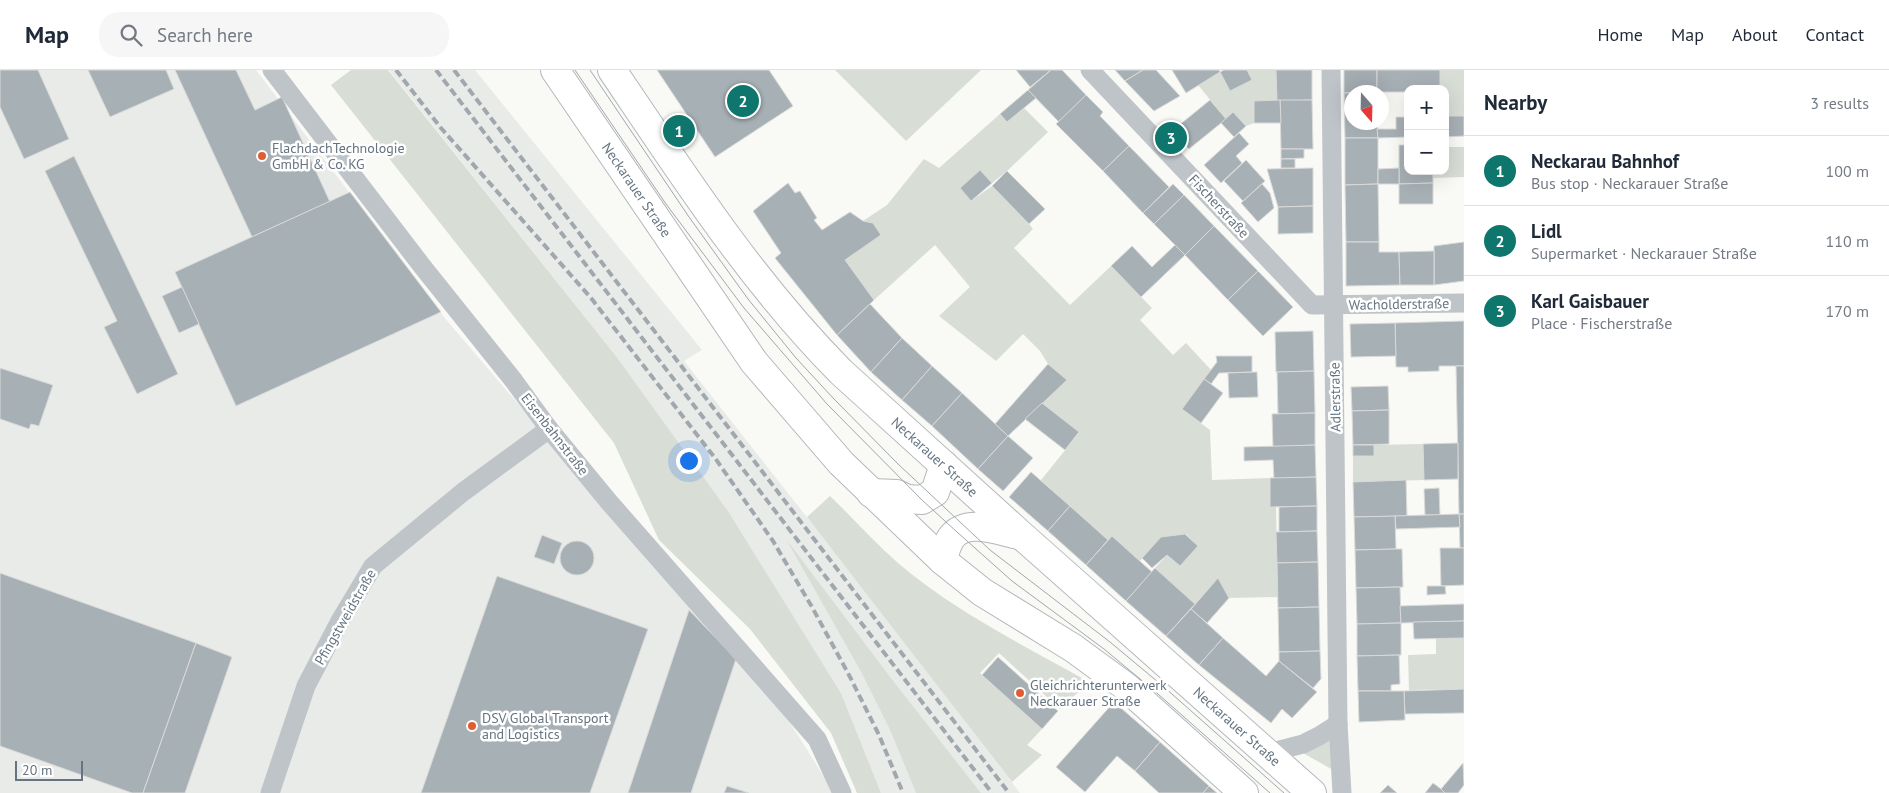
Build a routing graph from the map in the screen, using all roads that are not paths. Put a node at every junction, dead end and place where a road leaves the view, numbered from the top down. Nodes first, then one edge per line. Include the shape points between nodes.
1 (272, 70) edge
2 (555, 70) edge
3 (612, 70) edge
4 (1090, 70) edge
5 (1331, 70) edge
6 (1464, 303) edge
7 (1334, 305) junction
8 (549, 429) junction
9 (944, 465) junction
10 (871, 493) junction
11 (1021, 536) junction
12 (942, 560) junction
13 (1338, 724) junction
14 (1268, 753) junction
15 (270, 793) edge
16 (842, 793) edge
17 (1244, 793) edge
18 (1312, 793) edge
19 (1342, 793) edge

1 - 8 street, Eisenbahnstraße
2 - 10 main road, Neckarauer Straße via 754,362
3 - 9 main road, Neckarauer Straße via 723,233 793,322 841,372
4 - 7 street, Fischerstraße via 1312,305
5 - 7 street, Adlerstraße
6 - 7 street, Wacholderstraße
7 - 13 street, Adlerstraße
8 - 15 street, Pfingstweidstraße via 463,492 373,566 306,686
8 - 16 street, Eisenbahnstraße via 816,739
9 - 10 main road via 935,492 922,500 897,494
9 - 11 main road, Neckarauer Straße
10 - 12 main road, Neckarauer Straße
11 - 12 main road via 975,527 961,530 951,538
11 - 14 main road, Neckarauer Straße
12 - 17 main road, Neckarauer Straße via 982,592 1073,648 1125,686
13 - 14 street via 1303,744
13 - 19 street, Adlerstraße
14 - 18 main road, Neckarauer Straße

